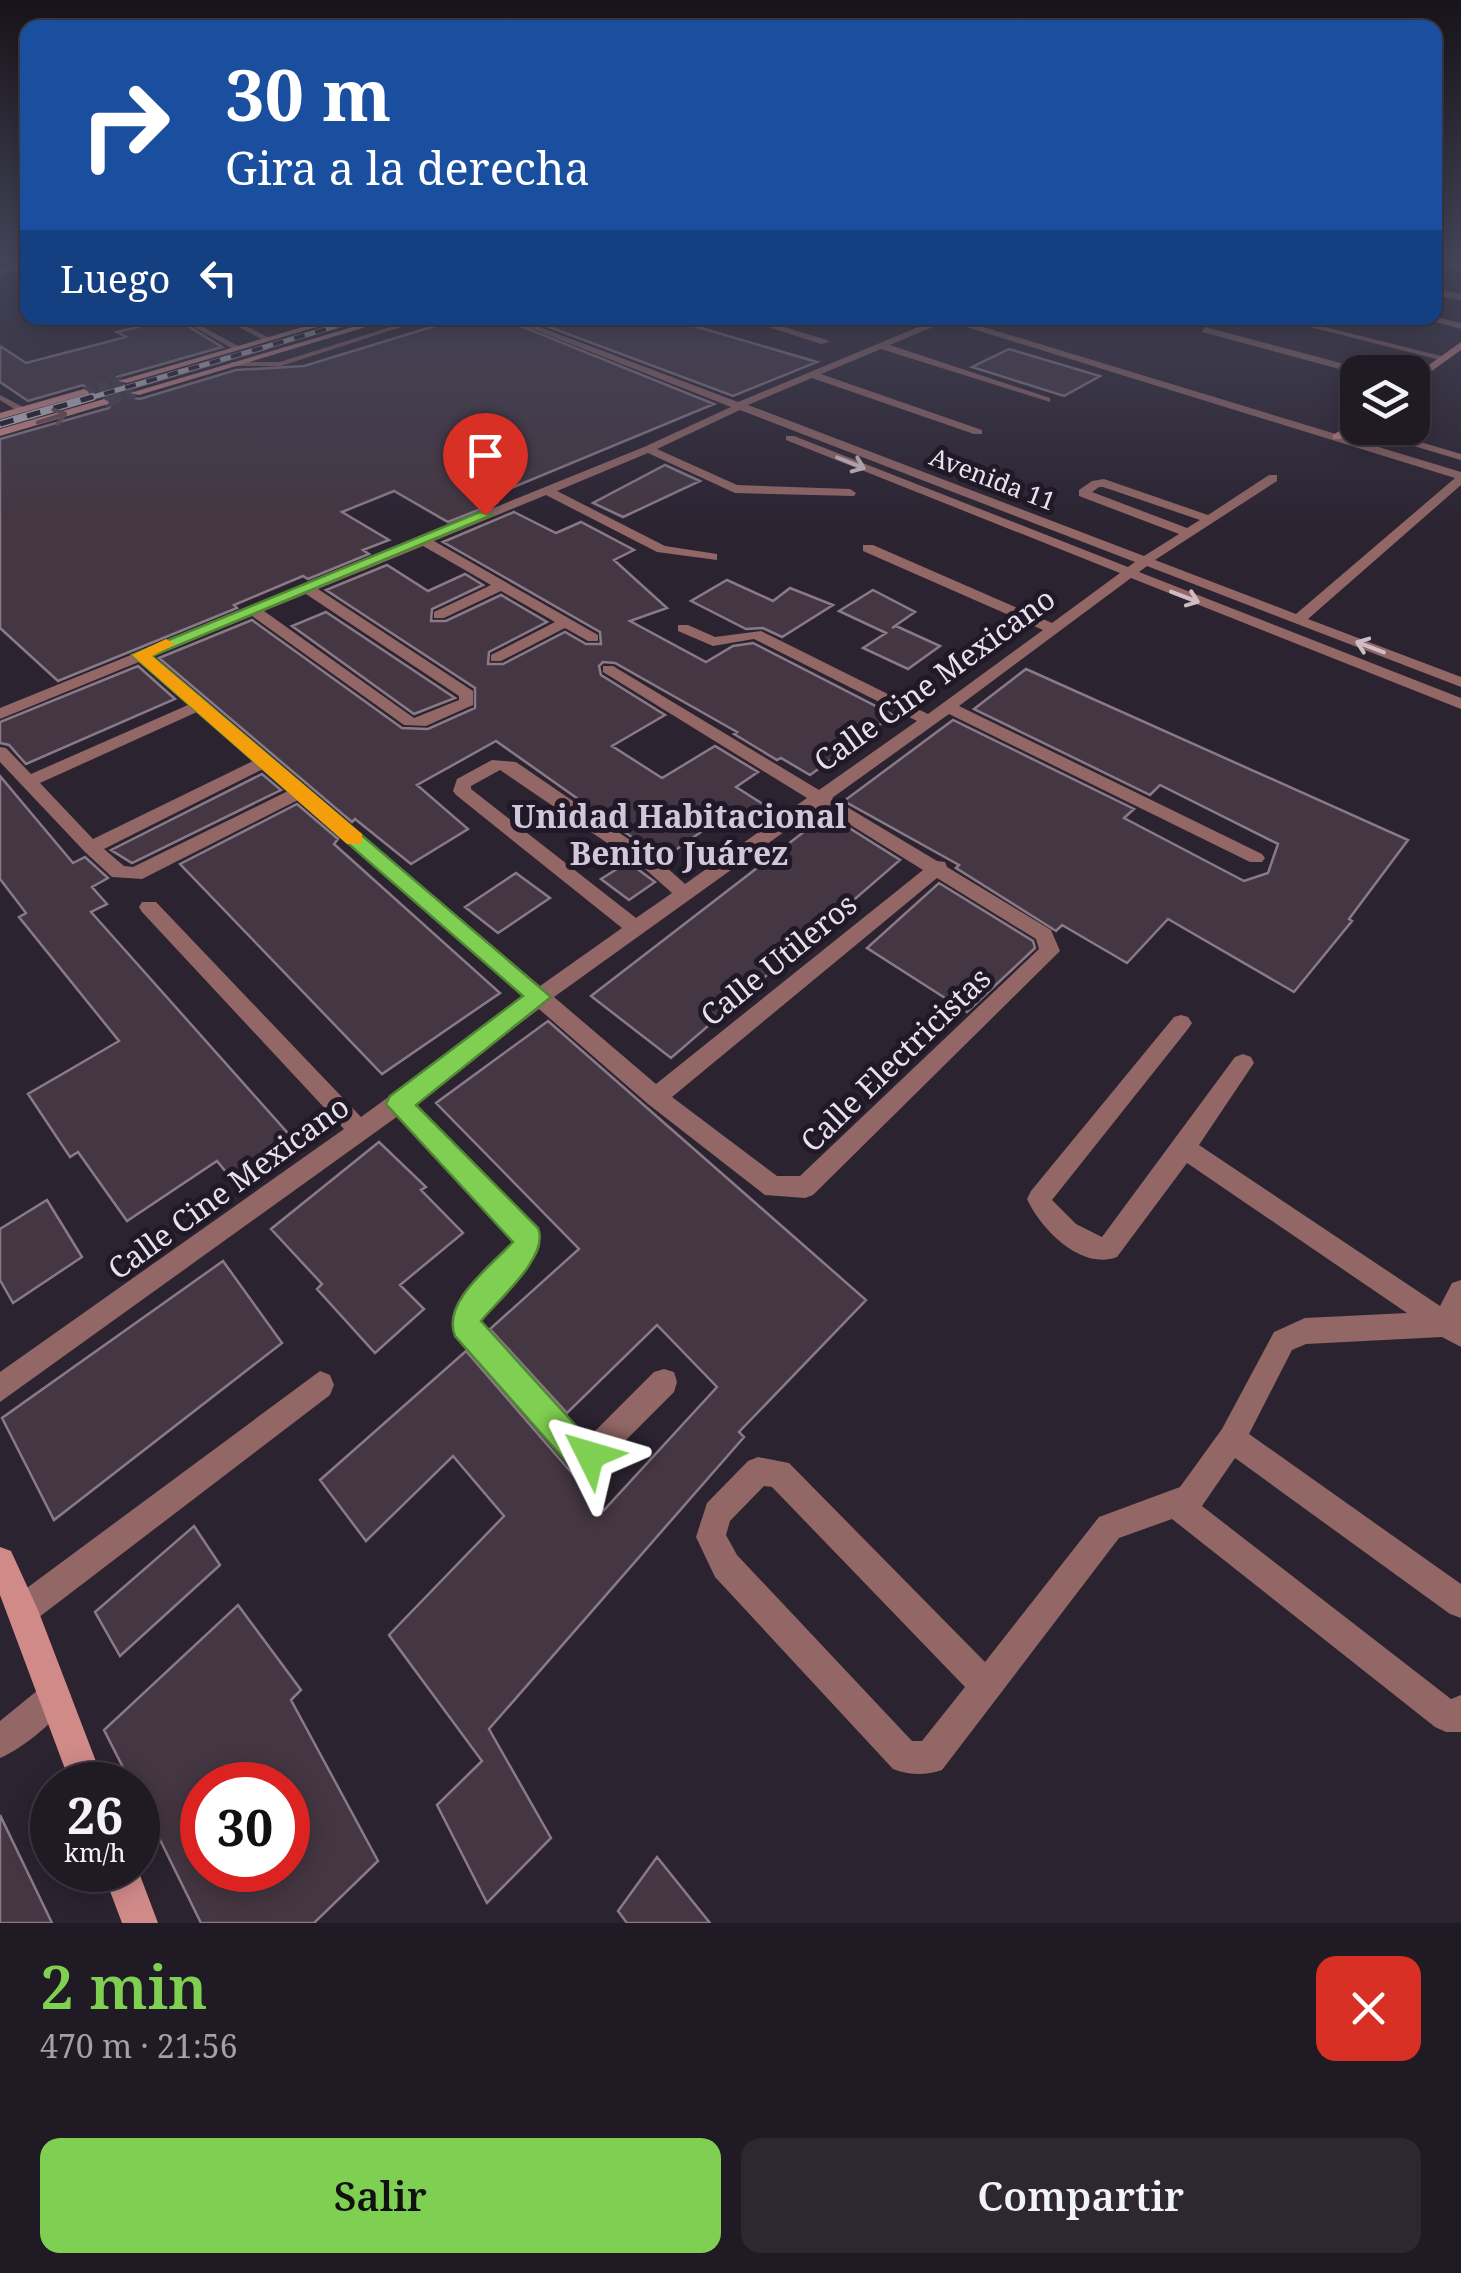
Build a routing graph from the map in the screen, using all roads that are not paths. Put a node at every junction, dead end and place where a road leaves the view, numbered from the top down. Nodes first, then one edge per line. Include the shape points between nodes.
1 (232, 350) edge
2 (282, 350) edge
3 (325, 350) edge
4 (594, 350) edge
5 (869, 350) edge
6 (894, 350) edge
7 (1050, 350) edge
8 (1279, 350) edge
9 (1410, 350) edge
10 (1455, 350) edge
11 (1444, 358) junction
12 (233, 364) junction
13 (1340, 366) edge
14 (1430, 368) edge
15 (812, 374) junction
16 (122, 381) tunnel mouth
17 (84, 392) tunnel mouth
18 (135, 393) tunnel mouth
19 (0, 397) edge
20 (1046, 400) dead end
21 (104, 402) tunnel mouth
22 (5, 404) edge
23 (741, 405) junction
24 (22, 410) junction
25 (728, 414) junction
26 (0, 416) edge
27 (978, 432) dead end
28 (0, 433) edge
29 (1340, 435) edge
30 (1337, 437) junction
31 (1420, 445) edge
32 (648, 449) junction
33 (1461, 457) edge
34 (1461, 477) edge
35 (1272, 478) dead end
36 (546, 490) junction
37 (966, 491) junction
38 (850, 493) dead end
39 (948, 502) junction
40 (1209, 519) junction
41 (1189, 534) junction
42 (424, 540) junction
43 (868, 548) dead end
44 (712, 557) dead end
45 (1136, 568) junction
46 (502, 585) junction
47 (305, 587) junction
48 (252, 609) junction
49 (439, 615) dead end
50 (1298, 620) junction
51 (566, 622) junction
52 (683, 628) dead end
53 (1054, 629) junction
54 (593, 638) dead end
55 (140, 655) junction
56 (496, 658) dead end
57 (608, 669) dead end
58 (1459, 677) edge
59 (1461, 704) edge
60 (198, 706) junction
61 (948, 708) junction
62 (0, 714) edge
63 (929, 721) junction
64 (0, 752) edge
65 (262, 762) junction
66 (28, 782) junction
67 (300, 792) junction
68 (822, 798) junction
69 (91, 848) junction
70 (1256, 858) dead end
71 (938, 868) junction
72 (685, 894) junction
73 (150, 908) dead end
74 (636, 929) junction
75 (540, 997) junction
76 (1181, 1022) dead end
77 (1242, 1063) dead end
78 (656, 1097) junction
79 (399, 1104) junction
80 (359, 1130) junction
81 (1184, 1148) junction
82 (1461, 1292) edge
83 (1453, 1329) edge
84 (664, 1382) dead end
85 (320, 1385) dead end
86 (0, 1388) edge
87 (1232, 1439) junction
88 (1175, 1503) junction
89 (0, 1562) edge
90 (1461, 1603) edge
91 (23, 1610) junction
92 (984, 1685) junction
93 (55, 1696) junction
94 (1461, 1711) edge
95 (0, 1742) edge
96 (79, 1762) edge
97 (128, 1892) edge
98 (140, 1923) edge

1 - 16 main road
2 - 12 main road
3 - 12 lane via 280,364
4 - 23 street, Avenida 11
5 - 15 street
6 - 20 street
7 - 30 street
8 - 13 street
9 - 11 street
10 - 11 main road
11 - 14 main road
12 - 18 main road
15 - 23 street
15 - 27 street
17 - 24 main road
19 - 22 lane
28 -> 21 main road
22 - 24 lane
23 - 25 street
23 - 37 street, Avenida 11
24 - 26 main road
25 - 32 street
25 -> 39 street, Avenida 11
29 - 30 main road
30 - 34 street
31 - 33 lane
32 - 36 street
32 - 38 street via 735,489
34 - 50 street
35 - 40 street, Calle Cine Mexicano
36 - 42 street
36 - 44 street via 662,549
37 - 39 street
37 - 45 street, Avenida 11
39 - 45 street, Avenida 11
40 - 41 street, Calle Cine Mexicano
40 - 41 street via 1104,483 1083,493
41 - 45 street, Calle Cine Mexicano
42 - 46 street
42 - 47 street
43 - 53 street
45 - 50 street, Avenida 11
45 - 53 street, Calle Cine Mexicano
45 -> 59 street, Avenida 11
46 - 49 street
46 - 51 street
47 - 48 street
47 - 48 street via 468,694 467,702 410,722
48 - 55 street
58 -> 50 street, Avenida 11
51 - 54 street
51 - 56 street
52 - 63 street via 713,642 756,634
53 - 61 street, Calle Cine Mexicano
55 - 60 street
55 - 62 street
57 - 68 street
60 - 65 street
60 - 66 street
61 - 63 street, Calle Cine Mexicano
61 - 70 street
63 - 68 street, Calle Cine Mexicano
64 - 66 street
65 - 67 street
65 - 69 street
66 - 69 street
67 - 69 street via 135,874 119,872
67 - 75 street
68 - 71 street
68 - 72 street, Calle Cine Mexicano
71 - 78 street, Calle Utileros
71 - 78 street, Calle Electricistas via 1044,936 1050,951 806,1187 773,1187
72 - 74 street, Calle Cine Mexicano
72 - 74 street via 510,766 498,764 464,782 462,791
73 - 80 street
74 - 75 street, Calle Cine Mexicano
75 - 78 street
75 - 79 street, Calle Cine Mexicano
76 - 81 street via 1039,1198 1043,1209 1079,1239 1108,1249
77 - 81 street
79 - 80 street, Calle Cine Mexicano
79 - 84 street via 528,1237 528,1246 466,1316 465,1326 582,1456
80 - 86 street, Calle Cine Mexicano
81 - 83 street
82 - 83 street
83 - 87 street via 1305,1331 1283,1341
85 - 91 street
87 - 88 street via 1190,1498
87 - 90 street
88 - 92 street via 1109,1528
88 - 94 street via 1446,1716 1459,1717
89 - 91 main road
91 - 93 main road
92 - 92 street via 930,1758 905,1757 726,1566 711,1537 718,1513 758,1471 779,1474
93 - 95 street
93 - 96 main road
97 - 98 main road

